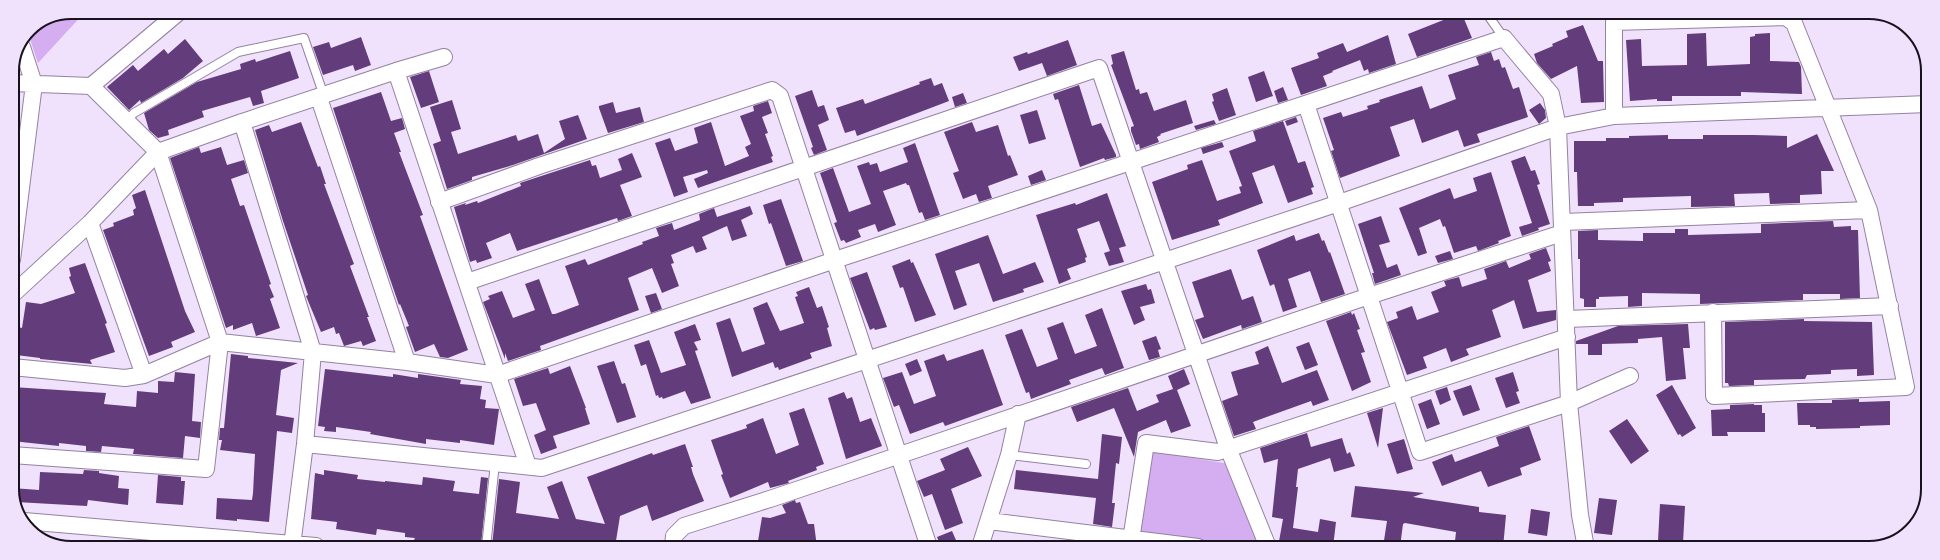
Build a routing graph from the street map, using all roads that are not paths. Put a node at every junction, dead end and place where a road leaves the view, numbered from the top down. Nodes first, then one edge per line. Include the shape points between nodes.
1 (171, 19) edge
2 (1491, 19) edge
3 (1700, 19) edge
4 (1789, 19) edge
5 (1504, 38) junction
6 (23, 51) edge
7 (444, 57) dead end
8 (396, 71) junction
9 (19, 83) edge
10 (34, 84) junction
11 (91, 86) junction
12 (322, 97) junction
13 (1306, 104) junction
14 (1921, 104) edge
15 (1829, 106) junction
16 (1614, 116) junction
17 (126, 121) junction
18 (242, 122) junction
19 (1558, 127) junction
20 (158, 152) junction
21 (1130, 163) junction
22 (805, 168) junction
23 (439, 202) junction
24 (1339, 203) junction
25 (19, 204) edge
26 (1869, 210) junction
27 (90, 223) junction
28 (1563, 227) junction
29 (1165, 259) junction
30 (835, 260) junction
31 (467, 282) junction
32 (19, 289) edge
33 (1369, 296) junction
34 (1890, 306) junction
35 (1713, 312) junction
36 (1567, 319) junction
37 (1567, 337) junction
38 (220, 342) junction
39 (313, 352) junction
40 (1197, 354) junction
41 (867, 360) junction
42 (407, 362) junction
43 (19, 368) edge
44 (144, 375) junction
45 (497, 375) junction
46 (1630, 376) dead end
47 (1401, 390) junction
48 (1569, 403) junction
49 (1018, 414) junction
50 (305, 444) junction
51 (1228, 448) junction
52 (900, 455) junction
53 (1009, 455) junction
54 (19, 456) edge
55 (495, 463) junction
56 (1086, 464) dead end
57 (528, 466) junction
58 (988, 521) junction
59 (31, 522) edge
60 (1131, 540) junction
61 (248, 541) edge
62 (293, 541) edge
63 (487, 541) edge
64 (674, 541) edge
65 (927, 541) edge
66 (982, 541) edge
67 (1141, 541) edge
68 (1266, 541) edge
69 (1585, 541) edge

1 - 11 street
2 - 5 lane
3 - 16 street via 1614,22
4 - 15 street via 1794,23
5 - 13 street
5 - 19 street via 1551,94
6 - 10 street
7 - 8 street
8 - 12 street
8 - 23 street
9 - 10 street
10 - 11 street
10 - 25 street
11 - 17 street
12 - 17 lane via 304,38 238,52 134,113
12 - 18 street
12 - 42 street
13 - 21 street
13 - 24 street
14 - 15 street
15 - 16 street
15 - 26 street
16 - 19 street
17 - 20 street
18 - 20 street
18 - 39 street
19 - 24 street
19 - 28 street
20 - 27 street
20 - 38 street
21 - 22 street via 1099,68
21 - 29 street
21 - 30 street
22 - 23 street via 780,96 772,90 539,166
22 - 30 street
22 - 31 street
23 - 31 street
24 - 29 street
24 - 33 street
26 - 28 street
26 - 34 street
27 - 32 street
27 - 44 street
28 - 33 street
28 - 36 street
29 - 40 street
29 - 41 street
30 - 41 street
30 - 45 street
31 - 45 street
33 - 40 street
33 - 47 street
34 - 35 street
34 - 35 street via 1906,387 1714,396
35 - 36 street
36 - 37 street
37 - 47 street
37 - 48 street
38 - 39 street
38 - 44 street
38 - 54 street via 206,469
39 - 42 street
39 - 50 street
40 - 49 street
40 - 51 street
41 - 52 street
41 - 57 street via 542,468
42 - 45 street
43 - 44 street via 125,378
45 - 57 street
46 - 48 street
47 - 48 street via 1420,452
47 - 51 street
48 - 69 street
49 - 52 street
49 - 53 street
50 - 55 street
50 - 62 street
51 - 60 street via 1218,452 1146,443
51 - 68 street
52 - 64 street via 684,526 674,536
52 - 65 street
53 - 56 lane
53 - 58 street
55 - 57 street
55 - 63 lane
58 - 60 street
58 - 66 street
59 - 61 street
60 - 67 street

